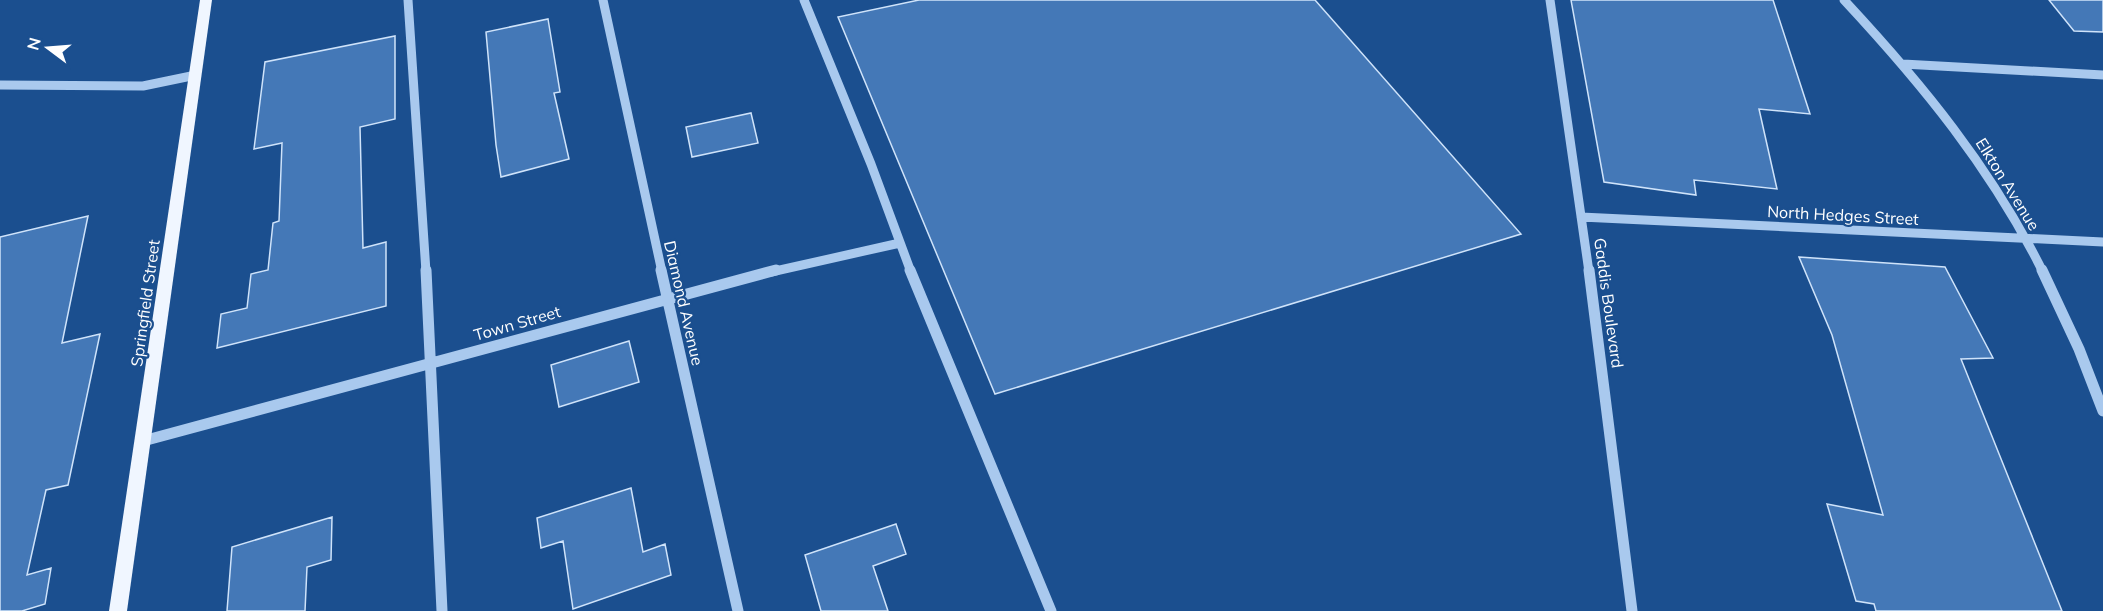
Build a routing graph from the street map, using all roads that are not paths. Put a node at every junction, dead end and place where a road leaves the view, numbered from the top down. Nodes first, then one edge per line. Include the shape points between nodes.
1 (206, 0) edge
2 (408, 0) edge
3 (603, 0) edge
4 (804, 0) edge
5 (1550, 0) edge
6 (1844, 0) edge
7 (1903, 64) junction
8 (196, 75) junction
9 (2103, 75) edge
10 (0, 85) edge
11 (1581, 217) junction
12 (2024, 238) junction
13 (2103, 242) edge
14 (900, 243) junction
15 (668, 301) junction
16 (432, 364) junction
17 (2103, 411) edge
18 (143, 441) junction
19 (118, 611) edge
20 (442, 611) edge
21 (738, 611) edge
22 (1051, 611) edge
23 (1632, 611) edge

1 - 8 main road, Springfield Street
2 - 16 street
3 - 15 street, Diamond Avenue
4 - 14 street
5 - 11 street, Gaddis Boulevard
6 - 7 street, Elkton Avenue
7 - 9 street
7 - 12 street, Elkton Avenue via 1986,172
8 - 10 street via 143,86
8 - 18 main road, Springfield Street
11 - 12 street, North Hedges Street
11 - 23 street, Gaddis Boulevard
12 - 13 street, North Hedges Street
12 - 17 street, Elkton Avenue via 2060,305
14 - 15 street, Town Street via 785,268
14 - 22 street
15 - 16 street, Town Street
15 - 21 street, Diamond Avenue
16 - 18 street, Town Street
16 - 20 street
18 - 19 main road, Springfield Street

